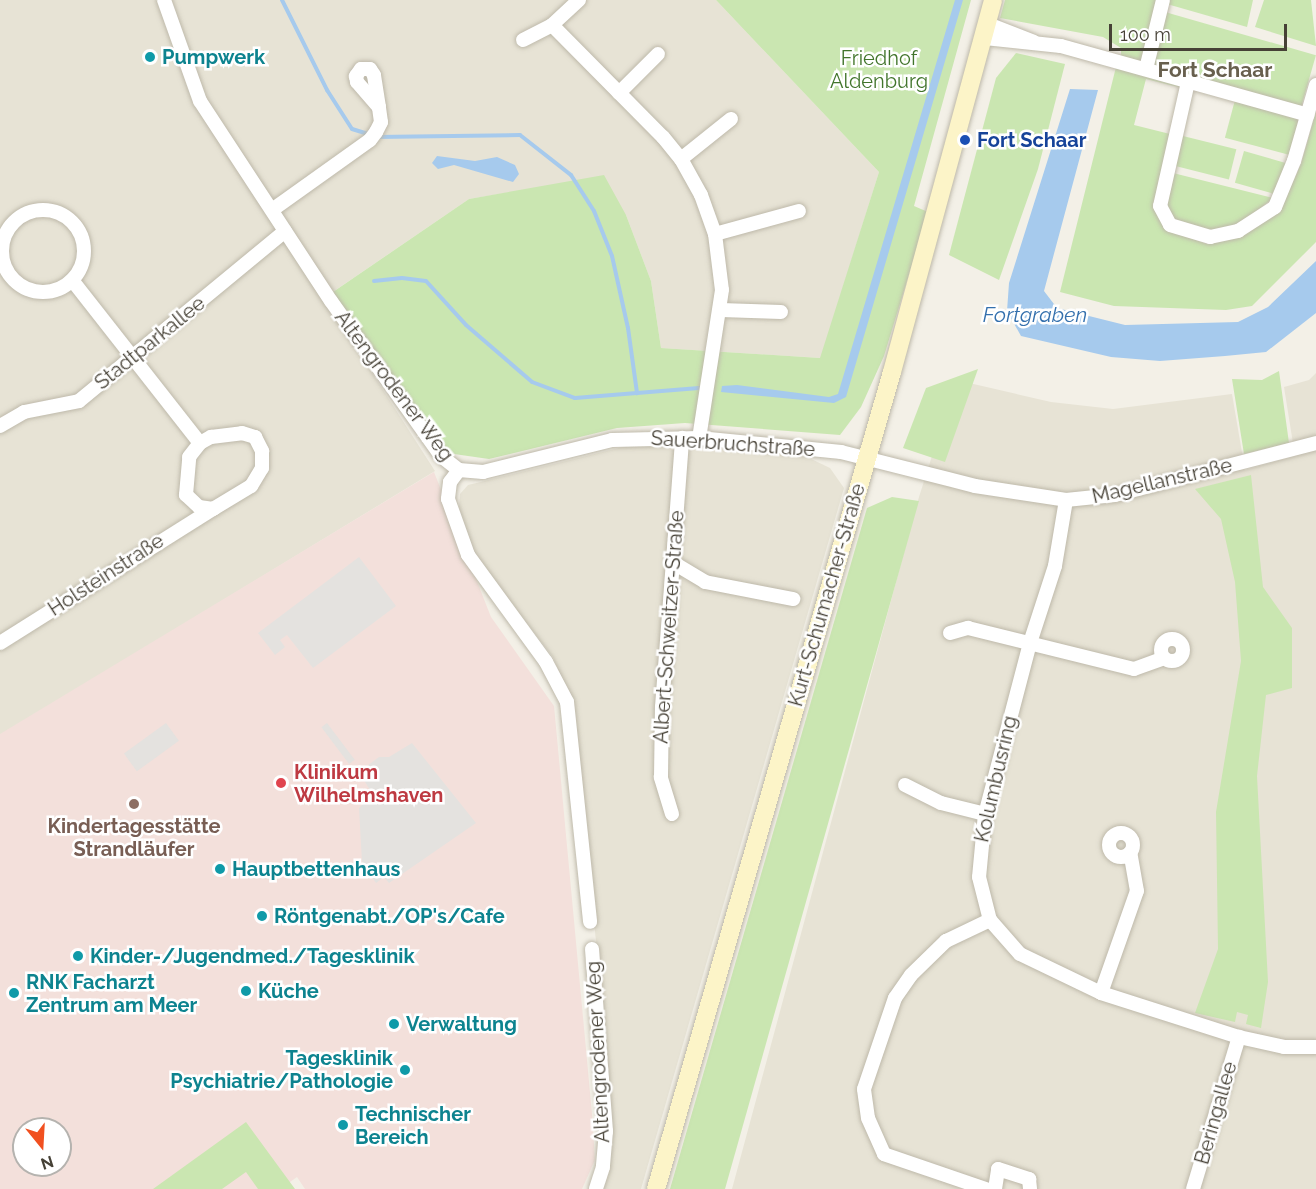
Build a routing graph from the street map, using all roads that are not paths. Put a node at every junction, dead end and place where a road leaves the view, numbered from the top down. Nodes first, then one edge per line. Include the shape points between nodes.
1 (164, 0) edge
2 (579, 0) edge
3 (993, 0) edge
4 (1163, 0) edge
5 (552, 25) junction
6 (987, 31) junction
7 (523, 40) dead end
8 (658, 54) dead end
9 (1146, 69) junction
10 (1188, 82) junction
11 (1316, 85) edge
12 (619, 93) junction
13 (379, 107) dead end
14 (1308, 115) junction
15 (731, 119) dead end
16 (681, 159) junction
17 (272, 210) junction
18 (799, 211) dead end
19 (285, 231) junction
20 (715, 234) junction
21 (2, 266) edge
22 (72, 280) junction
23 (721, 310) junction
24 (781, 312) dead end
25 (132, 360) junction
26 (0, 426) edge
27 (682, 438) junction
28 (699, 438) junction
29 (200, 443) junction
30 (1316, 443) edge
31 (867, 458) junction
32 (459, 470) junction
33 (1066, 500) junction
34 (213, 509) junction
35 (672, 562) junction
36 (793, 599) dead end
37 (950, 633) dead end
38 (0, 643) edge
39 (1030, 643) junction
40 (1164, 658) dead end
41 (905, 784) dead end
42 (672, 814) dead end
43 (985, 814) junction
44 (1130, 852) dead end
45 (990, 920) junction
46 (590, 922) dead end
47 (592, 949) dead end
48 (1101, 993) junction
49 (1239, 1037) junction
50 (1316, 1047) edge
51 (596, 1189) edge
52 (656, 1189) edge
53 (986, 1189) edge
54 (995, 1189) edge
55 (1030, 1189) edge
56 (1193, 1189) edge

1 - 17 street, Altengrodener Weg via 200,100
2 - 5 street
3 - 6 main road, Kurt-Schumacher-Straße
4 - 9 street
5 - 7 street
5 - 12 street
6 - 9 street
6 - 31 main road, Kurt-Schumacher-Straße
8 - 12 street
9 - 10 street
10 - 14 street
10 - 14 street via 1160,206 1170,225 1209,237 1238,231 1275,207
11 - 14 street
12 - 16 street
13 - 17 street via 381,122 373,136
15 - 16 street
16 - 20 street via 701,195
17 - 19 street, Altengrodener Weg
18 - 20 street
19 - 25 street, Stadtparkallee
19 - 32 street, Altengrodener Weg via 441,456
20 - 23 street
21 - 22 street via 22,286 34,291 61,288
21 - 22 street via 10,226 20,216 46,209 71,219 84,243 82,263
22 - 25 street
23 - 24 street
23 - 28 street
25 - 26 street, Stadtparkallee via 79,401 24,412
25 - 29 street
27 - 28 street, Sauerbruchstraße
27 - 32 street, Sauerbruchstraße via 612,440 483,472
27 - 35 street, Albert-Schweitzer-Straße
28 - 31 street, Sauerbruchstraße
29 - 34 street via 189,457 186,495 198,507
29 - 34 street, Holsteinstraße via 211,437 242,433 255,437 262,451 262,468 251,486
30 - 33 street, Magellanstraße via 1115,495
31 - 33 street, Magellanstraße via 975,486
31 - 52 main road, Kurt-Schumacher-Straße
32 - 46 street, Altengrodener Weg via 450,482 448,499 468,555 546,662 567,702
33 - 39 street, Kolumbusring via 1055,566
34 - 38 street, Holsteinstraße
35 - 36 street via 705,582
35 - 42 street, Albert-Schweitzer-Straße via 661,777
37 - 39 street via 968,628
39 - 40 street via 1134,669
39 - 43 street, Kolumbusring
41 - 43 street via 941,803
43 - 45 street, Kolumbusring via 979,877
44 - 48 street via 1137,891
45 - 48 street, Kolumbusring via 1020,954
45 - 53 street via 946,941 911,975 895,998 864,1089 868,1118 884,1154
47 - 51 street, Altengrodener Weg via 606,1131 603,1167
48 - 49 street, Kolumbusring
49 - 50 street, Kolumbusring via 1284,1047
49 - 56 street, Beringallee
54 - 55 street via 998,1169 1029,1179

